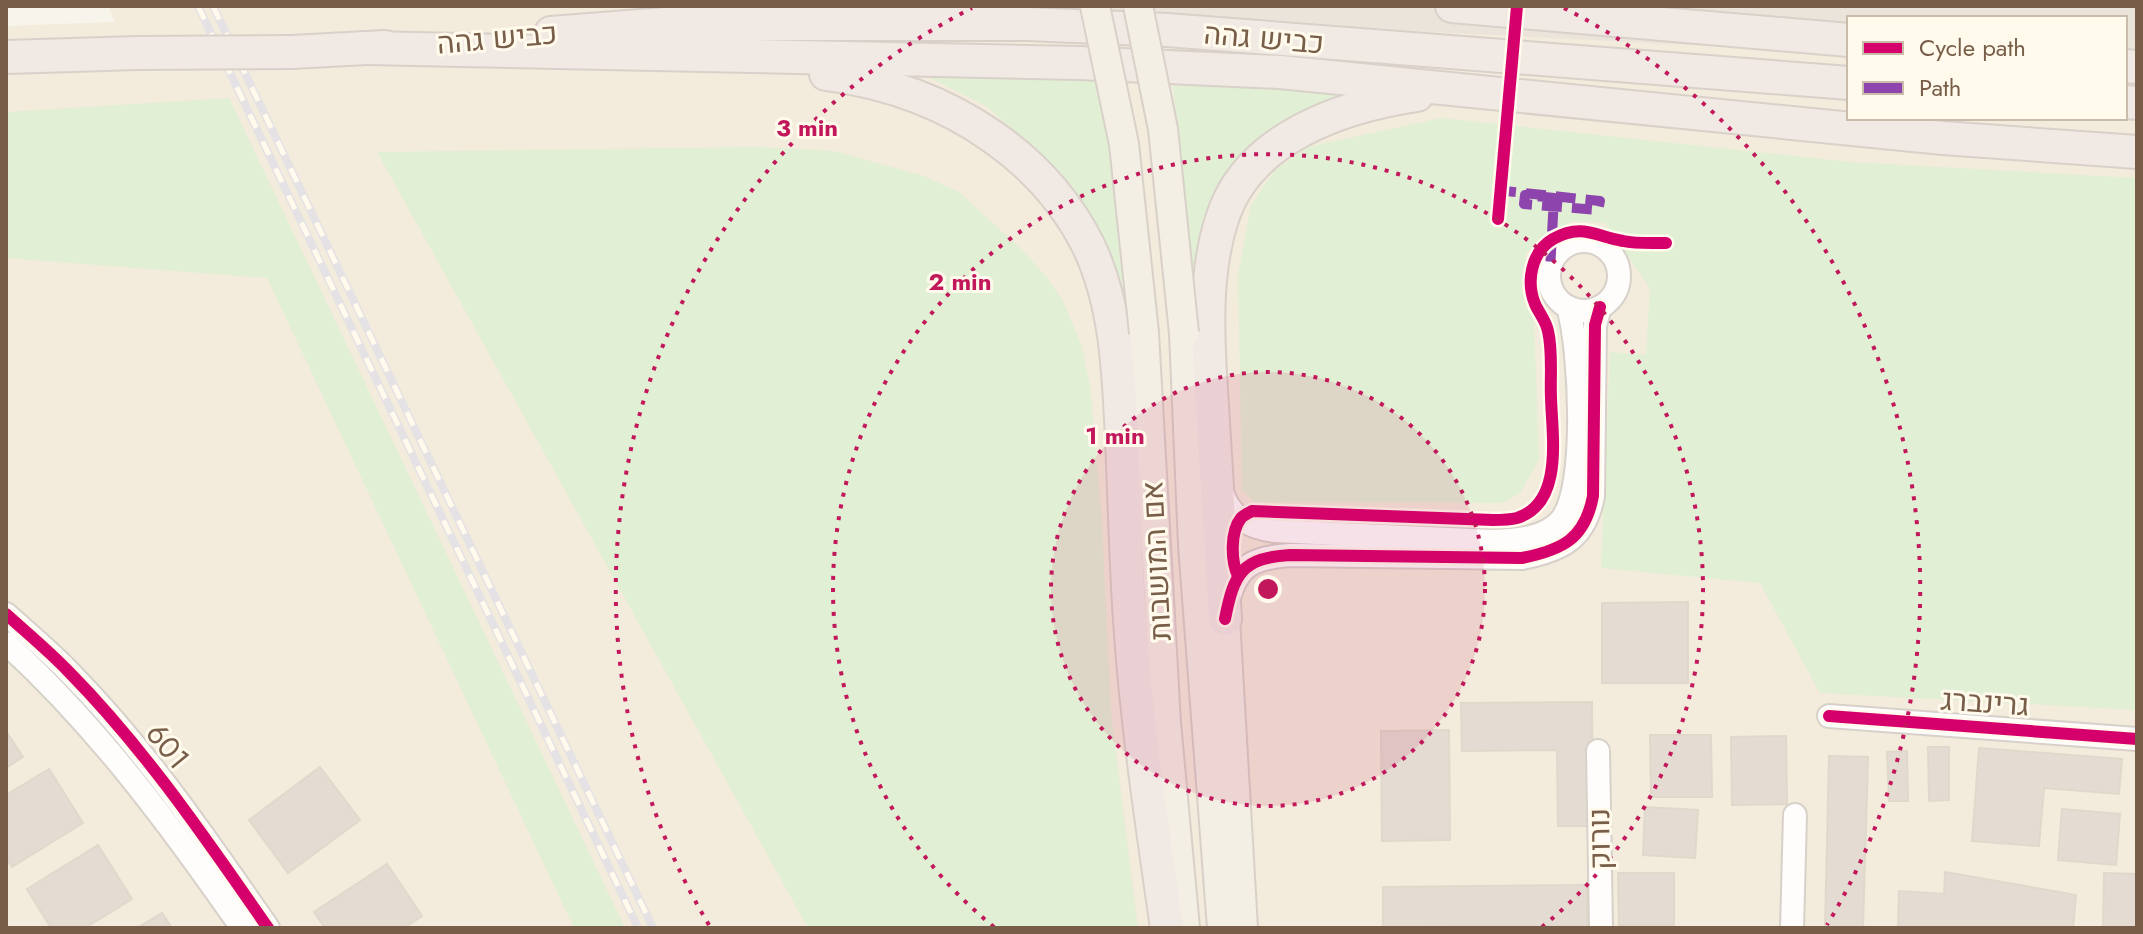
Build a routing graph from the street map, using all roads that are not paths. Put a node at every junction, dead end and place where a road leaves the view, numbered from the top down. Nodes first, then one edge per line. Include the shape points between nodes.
1 (1095, 6) edge
2 (1138, 6) edge
3 (1452, 6) edge
4 (1847, 40) edge
5 (367, 48) junction
6 (664, 53) junction
7 (6, 57) edge
8 (1847, 83) edge
9 (1452, 90) junction
10 (2137, 152) edge
11 (1568, 307) junction
12 (1600, 307) junction
13 (1216, 470) junction
14 (6, 614) edge
15 (1225, 619) junction
16 (6, 643) edge
17 (1829, 716) dead end
18 (2137, 739) edge
19 (1598, 751) dead end
20 (1795, 815) dead end
21 (242, 928) edge
22 (268, 928) edge
23 (1167, 928) edge
24 (1185, 928) edge
25 (1222, 928) edge
26 (1243, 928) edge
27 (1601, 928) edge
28 (1792, 928) edge

1 - 24 main road, אם המושבות, bridge via 1124,144 1144,333 1166,723
2 - 25 main road, אם המושבות, bridge via 1171,181
3 - 4 highway
5 - 6 highway
5 - 7 highway, כביש גהה, bridge
5 - 8 highway, כביש גהה via 666,24 1027,24 1167,30
6 - 9 highway via 1094,63 1280,72
6 - 23 highway via 859,78 910,91 950,109 1015,152 1068,210 1102,284 1117,362 1131,634
9 - 10 highway
9 - 13 highway via 1388,100 1299,130 1276,145 1236,190 1222,216 1210,300
11 - 12 street
11 - 12 street via 1553,291 1550,270 1569,245 1590,241 1609,251 1619,271 1615,292
11 - 13 street via 1577,346 1577,467 1568,510 1550,530 1492,541 1255,528 1231,511
12 - 15 street via 1595,325 1593,496 1590,514 1569,542 1522,558 1263,558 1234,581
13 - 15 highway
14 - 22 street, 601 via 69,671 123,732
15 - 26 main road
16 - 21 street, 601 via 107,746
17 - 18 street, גרינברג
19 - 27 street, נורוק
20 - 28 street

